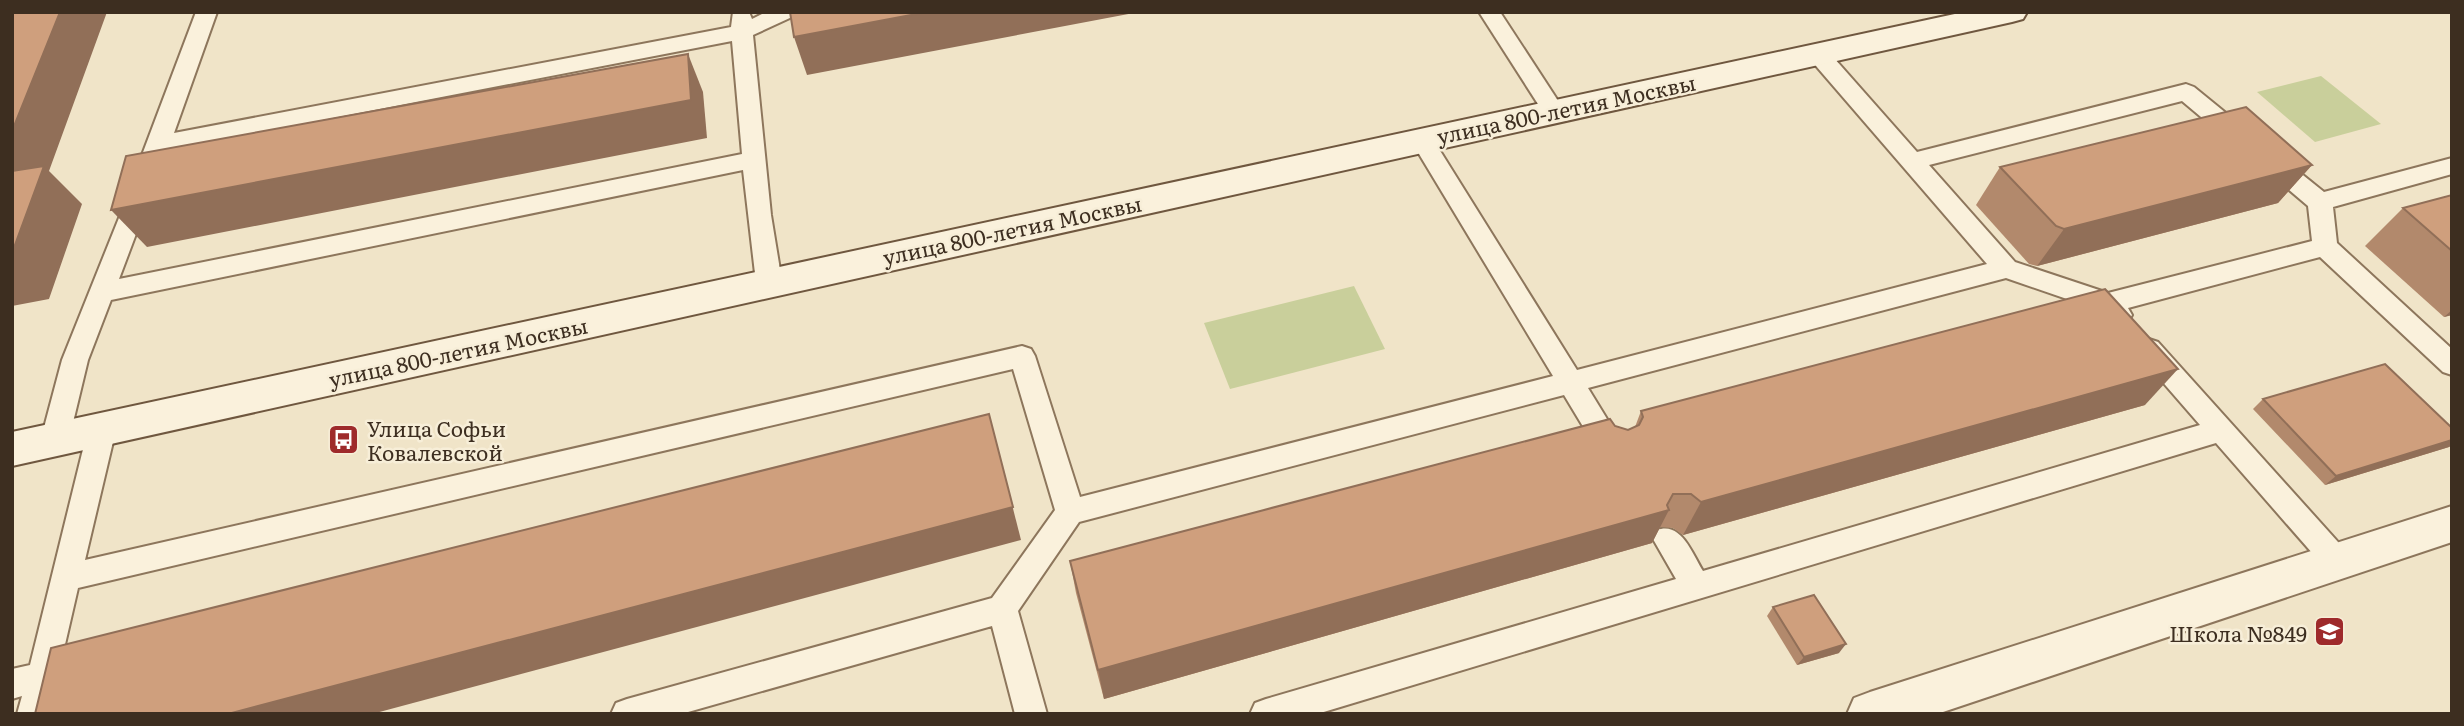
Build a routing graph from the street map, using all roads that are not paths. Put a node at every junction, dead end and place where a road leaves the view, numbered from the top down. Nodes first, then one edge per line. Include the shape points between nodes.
1 (207, 12) edge
2 (785, 12) edge
3 (1489, 12) edge
4 (2012, 12) edge
5 (741, 22) edge
6 (1818, 54) junction
7 (1553, 110) junction
8 (1421, 139) junction
9 (158, 144) junction
10 (754, 160) junction
11 (1912, 161) junction
12 (2452, 166) edge
13 (2320, 202) junction
14 (2325, 247) junction
15 (2006, 269) junction
16 (769, 282) junction
17 (101, 292) junction
18 (2108, 303) junction
19 (2452, 365) edge
20 (1570, 382) junction
21 (102, 429) junction
22 (2222, 430) junction
23 (55, 439) junction
24 (12, 449) edge
25 (1612, 450) edge
26 (1070, 512) junction
27 (2452, 524) edge
28 (1667, 539) edge
29 (2337, 561) junction
30 (65, 578) junction
31 (1697, 587) junction
32 (1002, 609) junction
33 (42, 676) junction
34 (12, 684) edge
35 (33, 714) edge
36 (627, 714) edge
37 (1031, 714) edge
38 (1266, 714) edge
39 (1870, 714) edge

1 - 9 lane
2 - 5 lane
3 - 7 lane
4 - 6 main road, улица 800-летия Москвы
5 - 9 lane
5 - 10 lane
6 - 7 main road, улица 800-летия Москвы
6 - 11 lane
7 - 8 main road, улица 800-летия Москвы
8 - 16 main road, улица 800-летия Москвы
8 - 20 lane
9 - 17 lane
10 - 16 lane
10 - 17 lane
11 - 13 lane via 2186,92
11 - 15 lane
12 - 13 lane
13 - 14 lane
14 - 18 lane
14 - 19 lane
15 - 18 lane
15 - 20 lane
16 - 21 main road, улица 800-летия Москвы
17 - 23 lane via 75,360
18 - 22 lane
20 - 25 lane
20 - 26 lane
21 - 23 main road, улица 800-летия Москвы
21 - 30 lane
22 - 29 lane
22 - 31 lane
23 - 24 main road, улица 800-летия Москвы
26 - 30 lane via 1022,356
26 - 32 lane
27 - 29 main road
28 - 31 lane
29 - 39 main road
30 - 33 lane
31 - 38 lane
32 - 36 lane
32 - 37 lane
33 - 34 lane
33 - 35 lane

